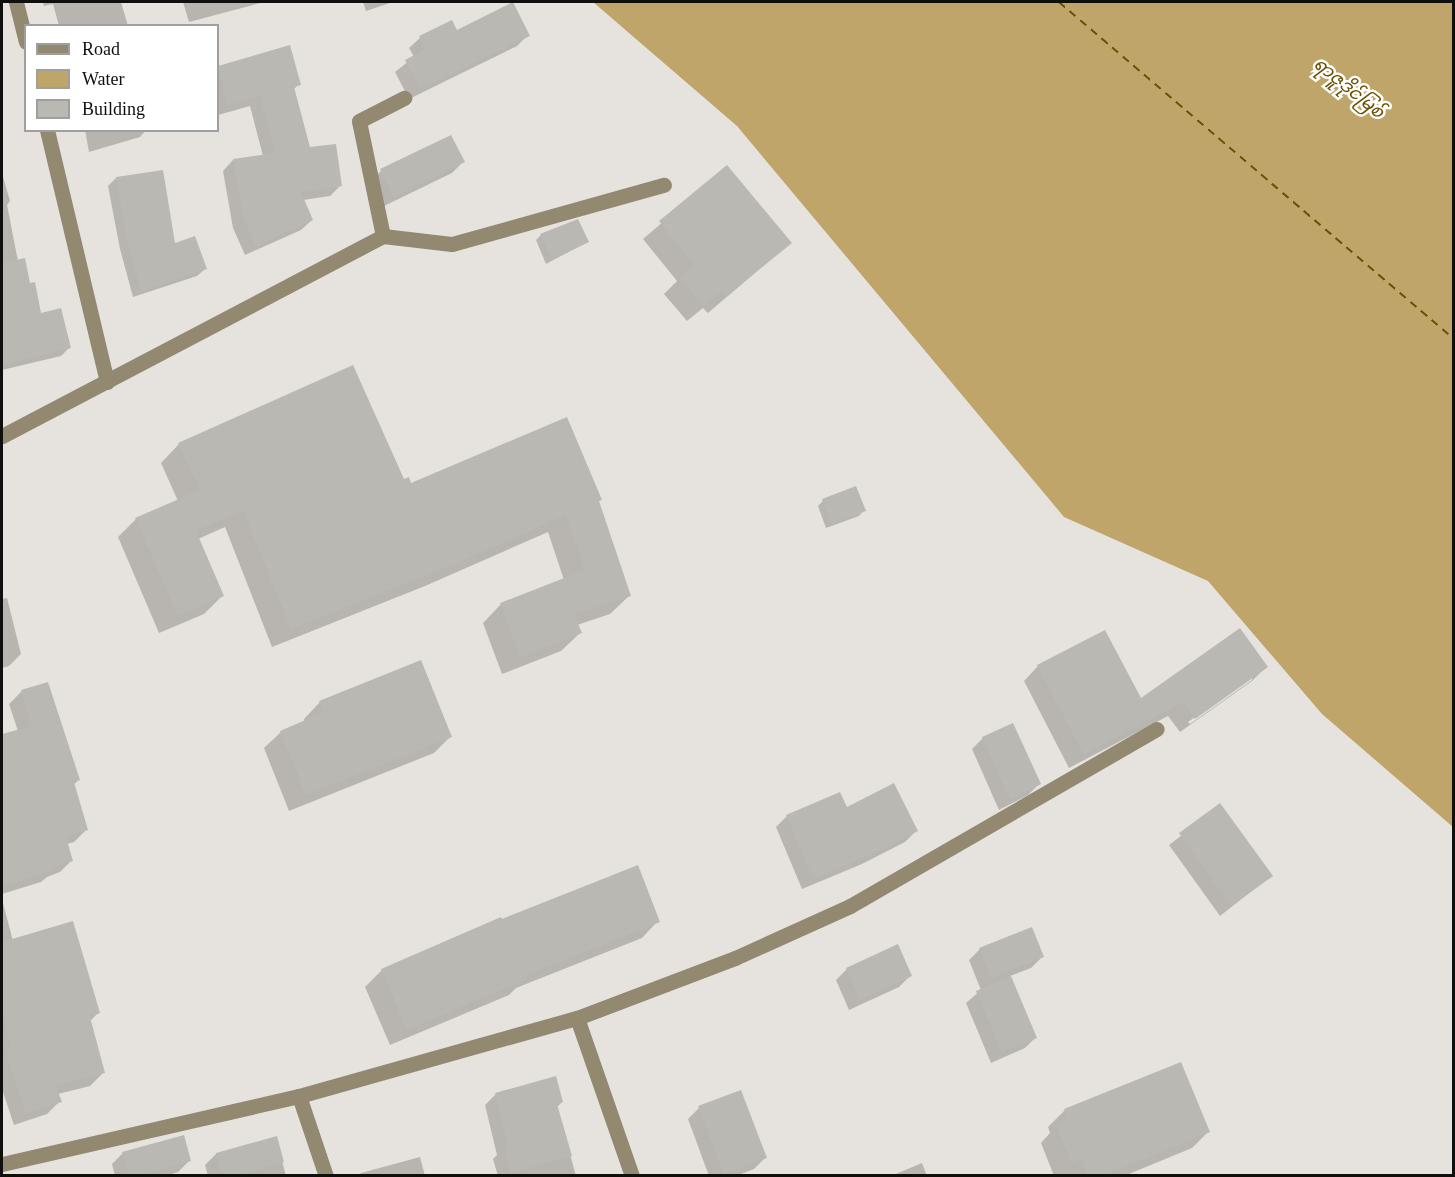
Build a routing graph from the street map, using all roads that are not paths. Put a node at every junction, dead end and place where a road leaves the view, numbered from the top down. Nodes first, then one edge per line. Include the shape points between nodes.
1 (16, 2) edge
2 (24, 34) edge
3 (404, 98) dead end
4 (47, 132) edge
5 (664, 185) dead end
6 (383, 236) junction
7 (107, 382) junction
8 (2, 436) edge
9 (1156, 729) dead end
10 (577, 1018) junction
11 (299, 1096) junction
12 (2, 1164) edge
13 (326, 1176) edge
14 (632, 1176) edge

1 - 2 street
3 - 6 street via 359,121
4 - 7 street
5 - 6 street via 452,244
6 - 7 street
7 - 8 street
9 - 10 street via 850,906 735,958
10 - 11 street
10 - 14 street
11 - 12 street
11 - 13 street

